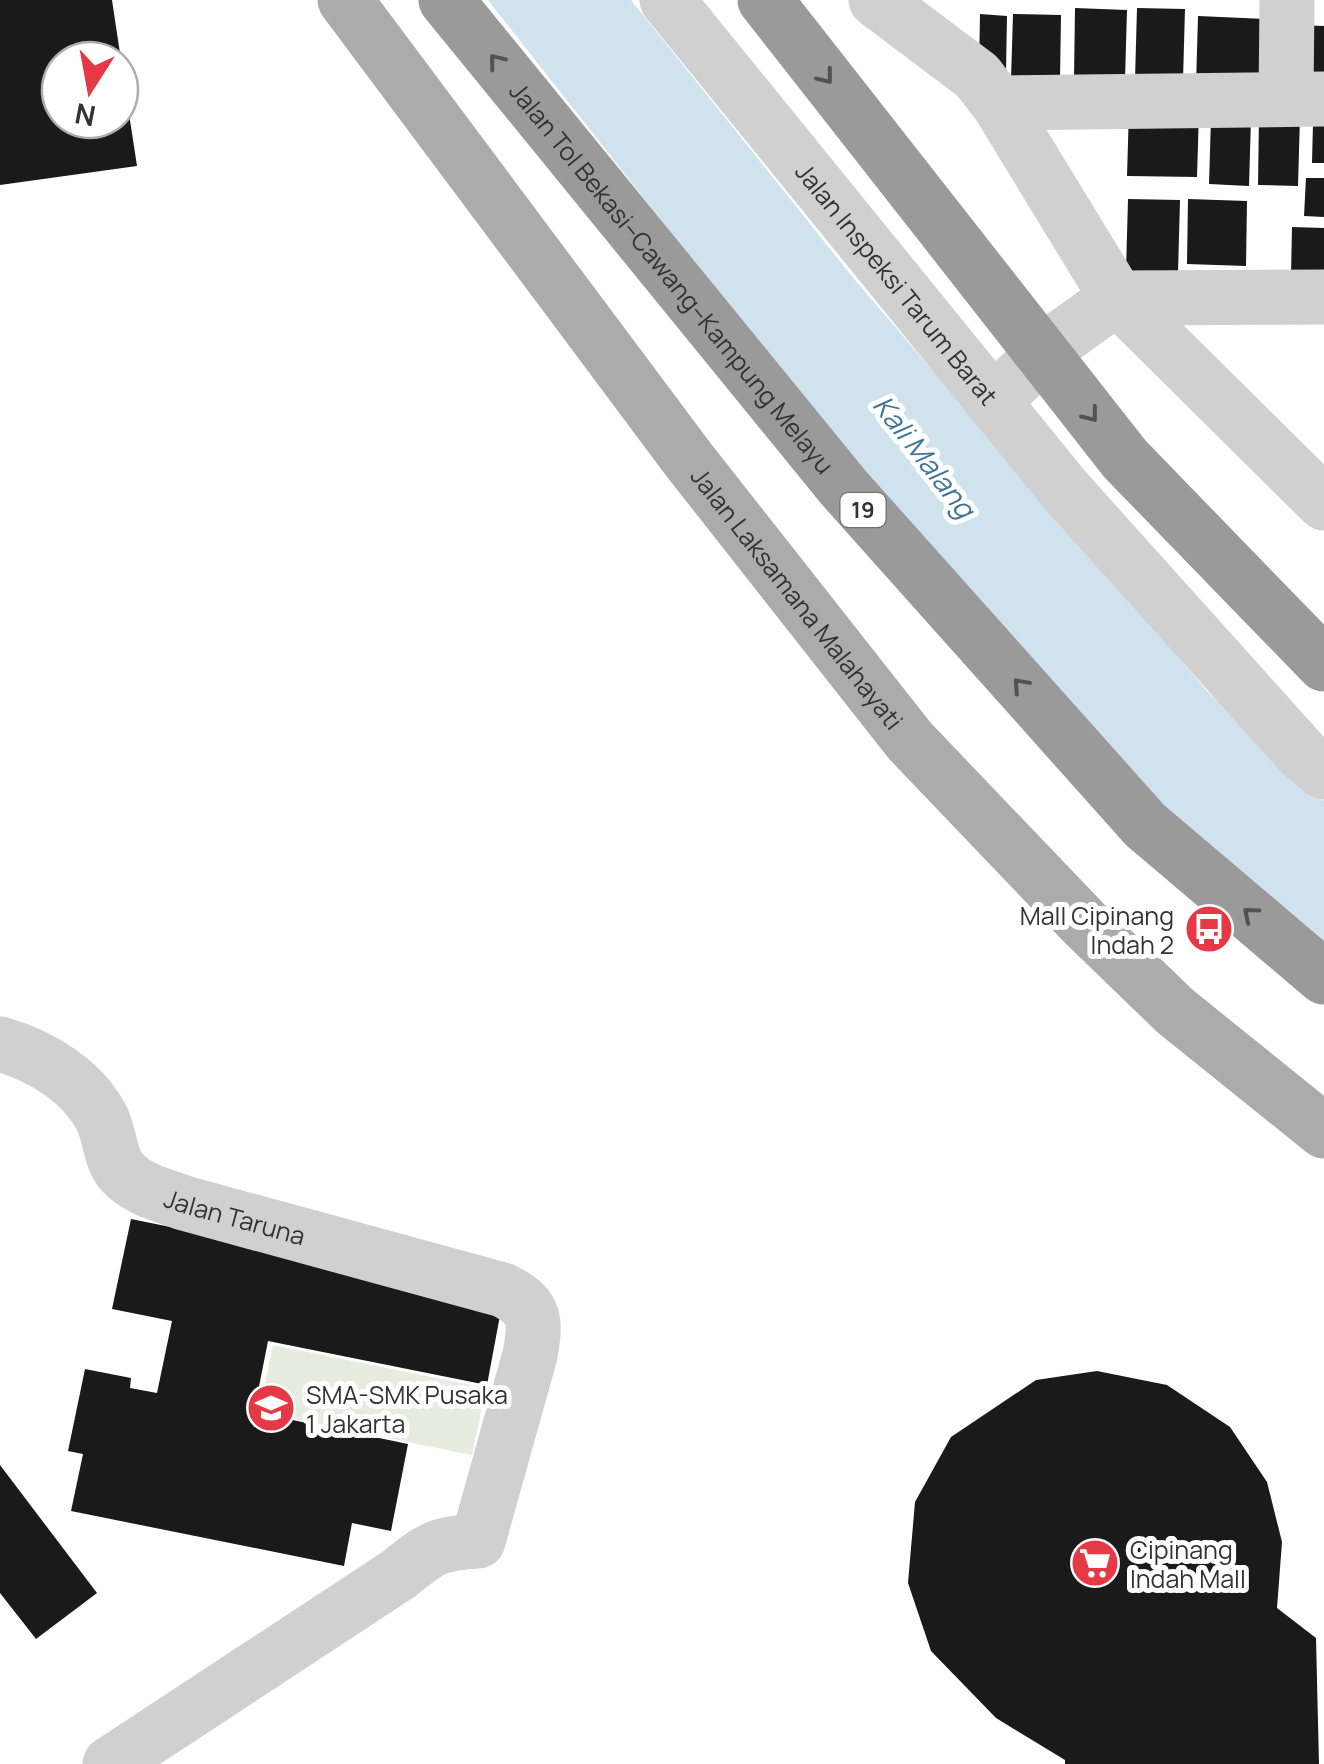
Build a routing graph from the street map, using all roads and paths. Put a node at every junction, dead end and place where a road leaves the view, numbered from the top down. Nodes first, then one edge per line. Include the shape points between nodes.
1 (345, 0) edge
2 (446, 0) edge
3 (667, 0) edge
4 (766, 0) edge
5 (876, 0) edge
6 (1287, 0) edge
7 (1305, 99) edge
8 (998, 103) junction
9 (1324, 297) edge
10 (1117, 298) junction
11 (993, 402) junction
12 (1324, 503) edge
13 (1324, 664) edge
14 (1324, 772) edge
15 (1324, 977) edge
16 (0, 1044) edge
17 (1324, 1132) edge
18 (110, 1764) edge

1 - 17 main road, Jalan Laksamana Malahayati via 910,741 1174,1011
15 -> 2 highway, Jalan Tol Bekasi–Cawang–Kampung Melayu / 19 via 1132,810 844,488
3 - 11 street, Jalan Inspeksi Tarum Barat
4 -> 13 highway, bridge via 1125,459
5 - 8 street via 978,76
6 - 7 street
7 - 8 street
8 - 10 street
9 - 10 street
10 - 11 street, Jalan Inspeksi Tarum Barat via 1054,343
10 - 12 street
11 - 14 street
16 - 18 street, Jalan Taruna via 34,1054 83,1091 102,1120 118,1169 136,1185 504,1290 529,1308 535,1328 478,1541 445,1543 426,1553

